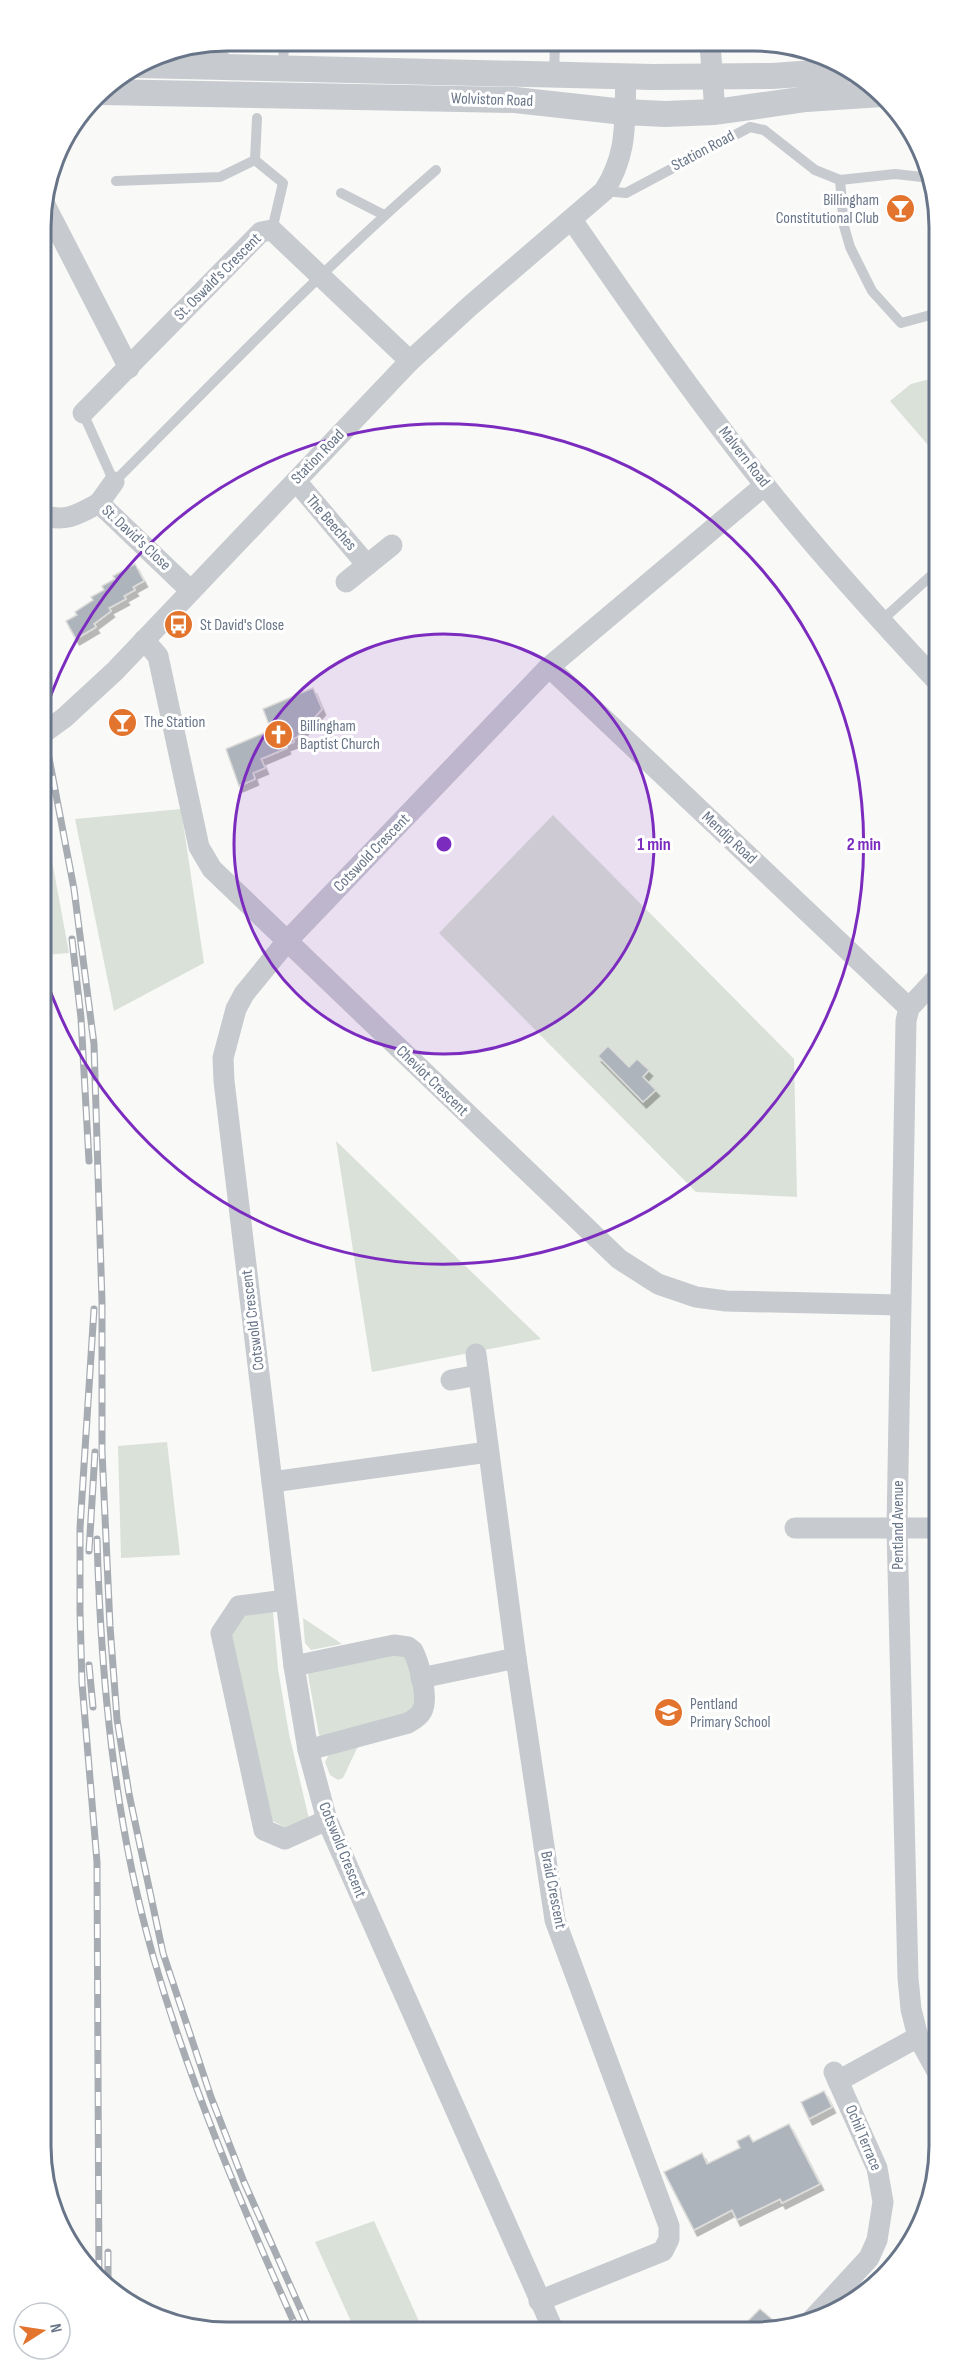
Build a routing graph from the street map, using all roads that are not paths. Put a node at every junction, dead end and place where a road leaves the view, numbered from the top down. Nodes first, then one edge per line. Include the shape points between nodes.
1 (284, 51) edge
2 (555, 51) edge
3 (710, 51) edge
4 (218, 55) edge
5 (166, 62) edge
6 (282, 69) junction
7 (835, 72) edge
8 (554, 75) junction
9 (626, 76) junction
10 (712, 76) junction
11 (114, 92) edge
12 (869, 95) edge
13 (624, 112) junction
14 (715, 112) junction
15 (257, 118) dead end
16 (255, 160) junction
17 (436, 170) dead end
18 (922, 177) dead end
19 (840, 180) junction
20 (116, 181) dead end
21 (604, 192) junction
22 (341, 193) dead end
23 (384, 215) junction
24 (51, 217) edge
25 (572, 220) junction
26 (272, 230) junction
27 (320, 276) junction
28 (929, 315) edge
29 (410, 362) junction
30 (129, 368) junction
31 (83, 413) joint
32 (296, 481) junction
33 (114, 482) junction
34 (765, 485) junction
35 (99, 503) junction
36 (51, 519) edge
37 (392, 545) dead end
38 (367, 565) junction
39 (929, 578) edge
40 (346, 582) dead end
41 (191, 591) junction
42 (881, 621) junction
43 (144, 640) junction
44 (549, 667) junction
45 (929, 673) edge
46 (51, 727) edge
47 (288, 940) junction
48 (929, 987) edge
49 (909, 1008) junction
50 (900, 1305) junction
51 (476, 1354) dead end
52 (478, 1375) junction
53 (451, 1380) dead end
54 (488, 1452) junction
55 (272, 1482) junction
56 (795, 1528) dead end
57 (897, 1528) junction
58 (929, 1528) edge
59 (285, 1600) junction
60 (516, 1658) junction
61 (294, 1666) junction
62 (421, 1678) junction
63 (308, 1750) junction
64 (327, 1820) junction
65 (918, 2037) junction
66 (929, 2057) edge
67 (844, 2296) edge
68 (540, 2301) junction
69 (550, 2322) edge

1 - 6 lane
2 - 8 lane
3 - 10 street
4 - 5 street, Wolviston Road
4 - 6 street, Wolviston Road
6 - 8 street, Wolviston Road
7 - 10 street, Wolviston Road
8 - 9 street, Wolviston Road
9 - 10 street, Wolviston Road
9 - 13 street, Station Road
10 - 14 street
11 - 13 street, Wolviston Road via 515,100
12 - 14 street, Wolviston Road
13 - 14 street, Wolviston Road
13 - 21 street, Station Road via 619,163
15 - 16 lane
16 - 20 lane via 220,177
16 - 26 lane via 283,183
17 - 23 lane
18 - 19 lane via 895,174
19 - 21 lane, Station Road via 815,170 757,128 743,130 626,193
19 - 28 lane via 843,226 872,291 901,323
21 - 25 street, Station Road
22 - 23 lane
23 - 27 lane
24 - 30 street
25 - 29 street, Station Road
25 - 34 street, Malvern Road via 663,353
26 - 27 street, St. Oswald's Crescent
26 - 30 street, St. Oswald's Crescent via 261,232
27 - 29 street, St. Oswald's Crescent
27 - 33 lane
29 - 32 street, Station Road
30 - 31 street, St. Oswald's Crescent
31 - 33 lane
32 - 38 street, The Beeches
32 - 41 street, Station Road
33 - 35 street
34 - 42 street, Malvern Road
34 - 44 street, Cotswold Crescent
35 - 36 street, St. David's Close via 66,519
35 - 41 street, St. David's Close
37 - 38 street, The Beeches
38 - 40 street, The Beeches
39 - 42 lane
41 - 43 street, Station Road
42 - 45 street, Malvern Road
43 - 46 street, Station Road
43 - 47 street, Cheviot Crescent via 158,656 199,848 212,869
44 - 47 street, Cotswold Crescent
44 - 49 street, Mendip Road
47 - 50 street, Cheviot Crescent via 499,1146 635,1271 696,1297 726,1301
47 - 55 street, Cotswold Crescent via 244,994 224,1058
48 - 49 street
49 - 50 street, Pentland Avenue
50 - 57 street, Pentland Avenue
51 - 52 street, Braid Crescent
52 - 53 street
52 - 54 street, Braid Crescent
54 - 55 street
54 - 60 street, Braid Crescent
55 - 59 street, Cotswold Crescent
56 - 57 street
57 - 58 street
57 - 65 street, Pentland Avenue via 908,1978
59 - 61 street, Cotswold Crescent
59 - 64 street via 239,1606 221,1633 264,1830 285,1839
60 - 62 street
60 - 68 street, Braid Crescent via 555,1920 669,2226 669,2239 663,2251
61 - 62 street via 402,1645 413,1651
61 - 63 street, Cotswold Crescent
62 - 63 street via 424,1704 417,1718
63 - 64 street, Cotswold Crescent
64 - 68 street, Cotswold Crescent
65 - 66 street, Pentland Avenue
65 - 67 street, Ochil Terrace via 836,2077 877,2168 884,2202 877,2240
68 - 69 street, Cotswold Crescent

